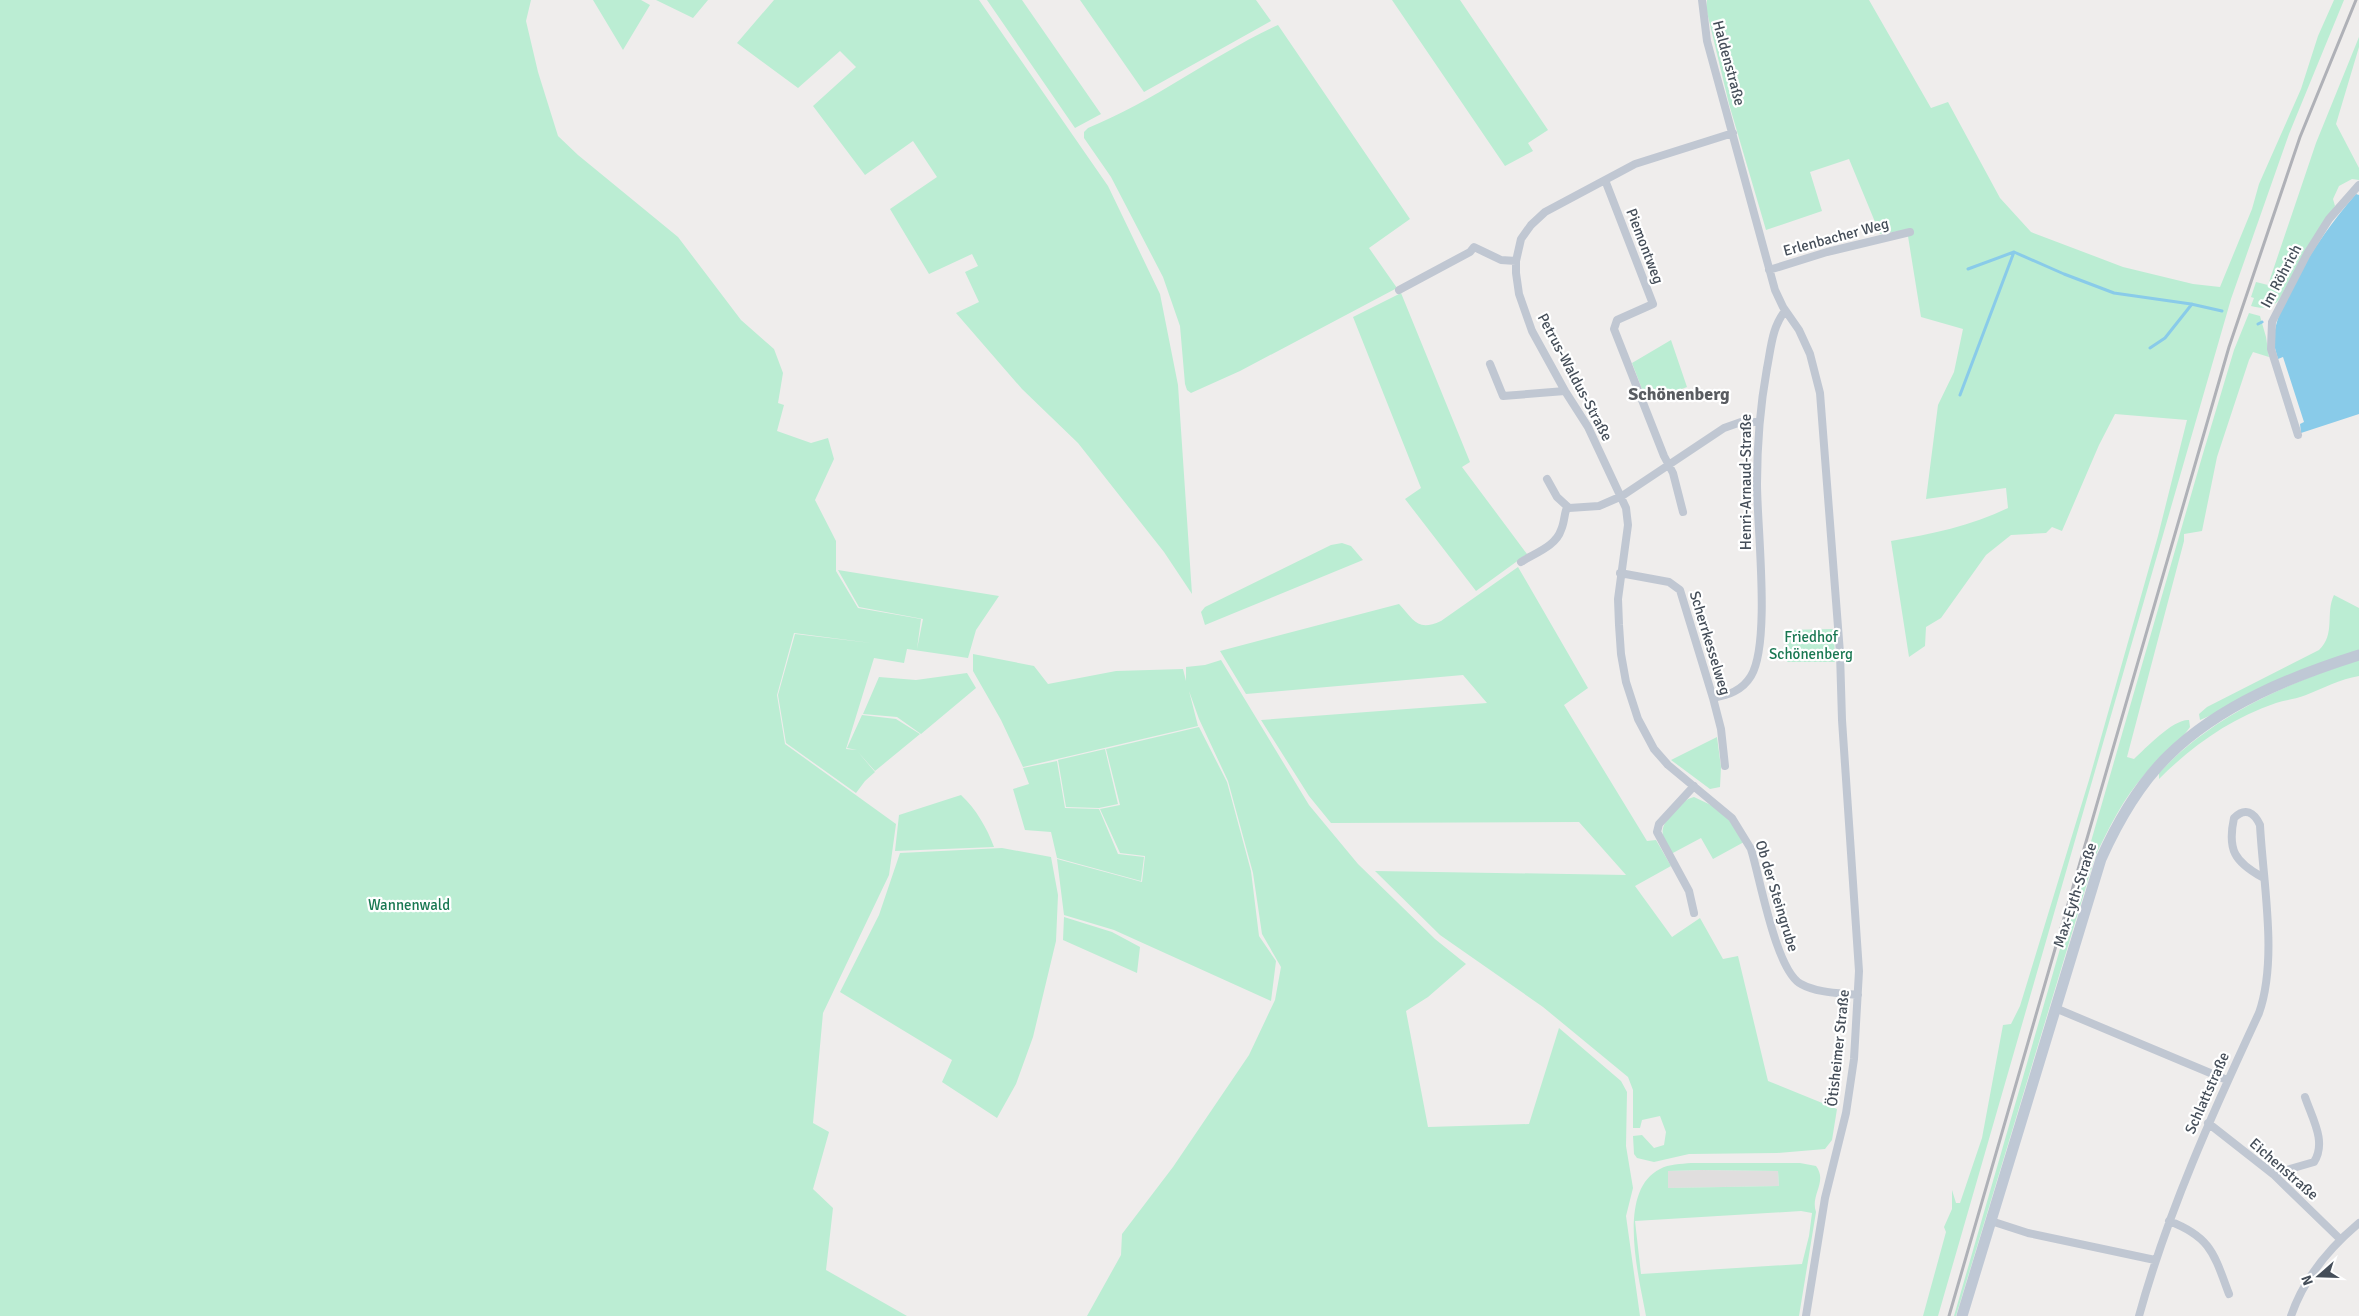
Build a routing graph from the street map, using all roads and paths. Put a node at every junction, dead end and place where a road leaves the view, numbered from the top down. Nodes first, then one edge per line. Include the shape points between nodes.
1 (1702, 0) edge
2 (1733, 133) junction
3 (1605, 180) junction
4 (2359, 185) edge
5 (1910, 232) dead end
6 (1516, 260) junction
7 (1770, 270) junction
8 (1399, 290) dead end
9 (1785, 311) junction
10 (1490, 364) dead end
11 (1565, 391) junction
12 (1758, 422) junction
13 (2298, 434) dead end
14 (1670, 463) junction
15 (1547, 479) dead end
16 (1622, 496) junction
17 (1569, 508) junction
18 (1683, 512) dead end
19 (1521, 562) dead end
20 (1620, 573) junction
21 (2359, 655) edge
22 (1713, 698) junction
23 (1725, 766) dead end
24 (1694, 786) junction
25 (2262, 877) junction
26 (1694, 913) dead end
27 (1858, 995) junction
28 (2054, 1008) junction
29 (2228, 1080) junction
30 (2305, 1097) dead end
31 (2208, 1123) junction
32 (2273, 1174) junction
33 (1990, 1221) junction
34 (2169, 1221) junction
35 (2359, 1223) edge
36 (2340, 1239) junction
37 (2155, 1260) junction
38 (2229, 1294) dead end
39 (1806, 1316) edge
40 (1962, 1316) edge
41 (2139, 1316) edge
42 (2291, 1316) edge

1 - 2 street, Haldenstraße via 1707,41
2 - 3 street, Petrus-Waldus-Straße via 1649,159
2 - 7 street
3 - 6 street, Petrus-Waldus-Straße via 1555,205 1537,218 1522,239
3 - 14 street, Piemontweg via 1653,304 1617,320 1614,329 1664,456
4 - 13 street, Im Röhrich via 2329,220 2299,269 2271,328 2271,349
5 - 7 street, Erlenbacher Weg via 1814,255
6 - 8 street via 1501,260 1474,247
6 - 11 street, Petrus-Waldus-Straße via 1517,284 1527,320
7 - 9 street
9 - 12 street, Henri-Arnaud-Straße via 1775,330
9 - 27 street, Ötisheimer Straße via 1799,330 1810,354 1820,394 1839,643
10 - 11 street via 1503,396
11 - 16 street, Petrus-Waldus-Straße via 1588,427
12 - 14 street via 1732,424
12 - 22 street, Henri-Arnaud-Straße via 1758,653 1745,684 1736,691
14 - 16 street
14 - 18 street
15 - 17 street
16 - 17 street via 1598,506
16 - 20 street, Ob der Steingrube via 1628,525
17 - 19 street via 1562,530 1550,546
20 - 22 street, Scherrkesselweg via 1669,582 1680,590
20 - 24 street, Ob der Steingrube via 1621,654 1631,700 1654,750
21 - 28 street, Max-Eyth-Straße via 2267,691 2225,712 2168,755 2133,798 2101,859
22 - 23 street, Scherrkesselweg
24 - 26 street via 1659,824 1657,832 1689,892
24 - 27 street, Ob der Steingrube via 1732,818 1751,849 1780,956 1791,977 1814,989
25 - 25 street, Schlattstraße via 2260,825 2256,815 2243,811 2234,818 2232,843 2236,857
25 - 29 street, Schlattstraße via 2268,952 2265,995
27 - 39 street, Ötisheimer Straße via 1854,1059 1846,1112 1825,1198
28 - 29 street
28 - 33 street, Max-Eyth-Straße
29 - 31 street, Schlattstraße
30 - 32 street via 2320,1140 2319,1155 2314,1162
31 - 32 street, Eichenstraße
31 - 34 street, Schlattstraße
32 - 36 street, Eichenstraße
33 - 37 street via 2028,1233
33 - 40 street, Max-Eyth-Straße
34 - 37 street, Schlattstraße
34 - 38 street via 2196,1234 2209,1246
35 - 36 street
36 - 42 street via 2314,1269 2298,1296
37 - 41 street, Schlattstraße

